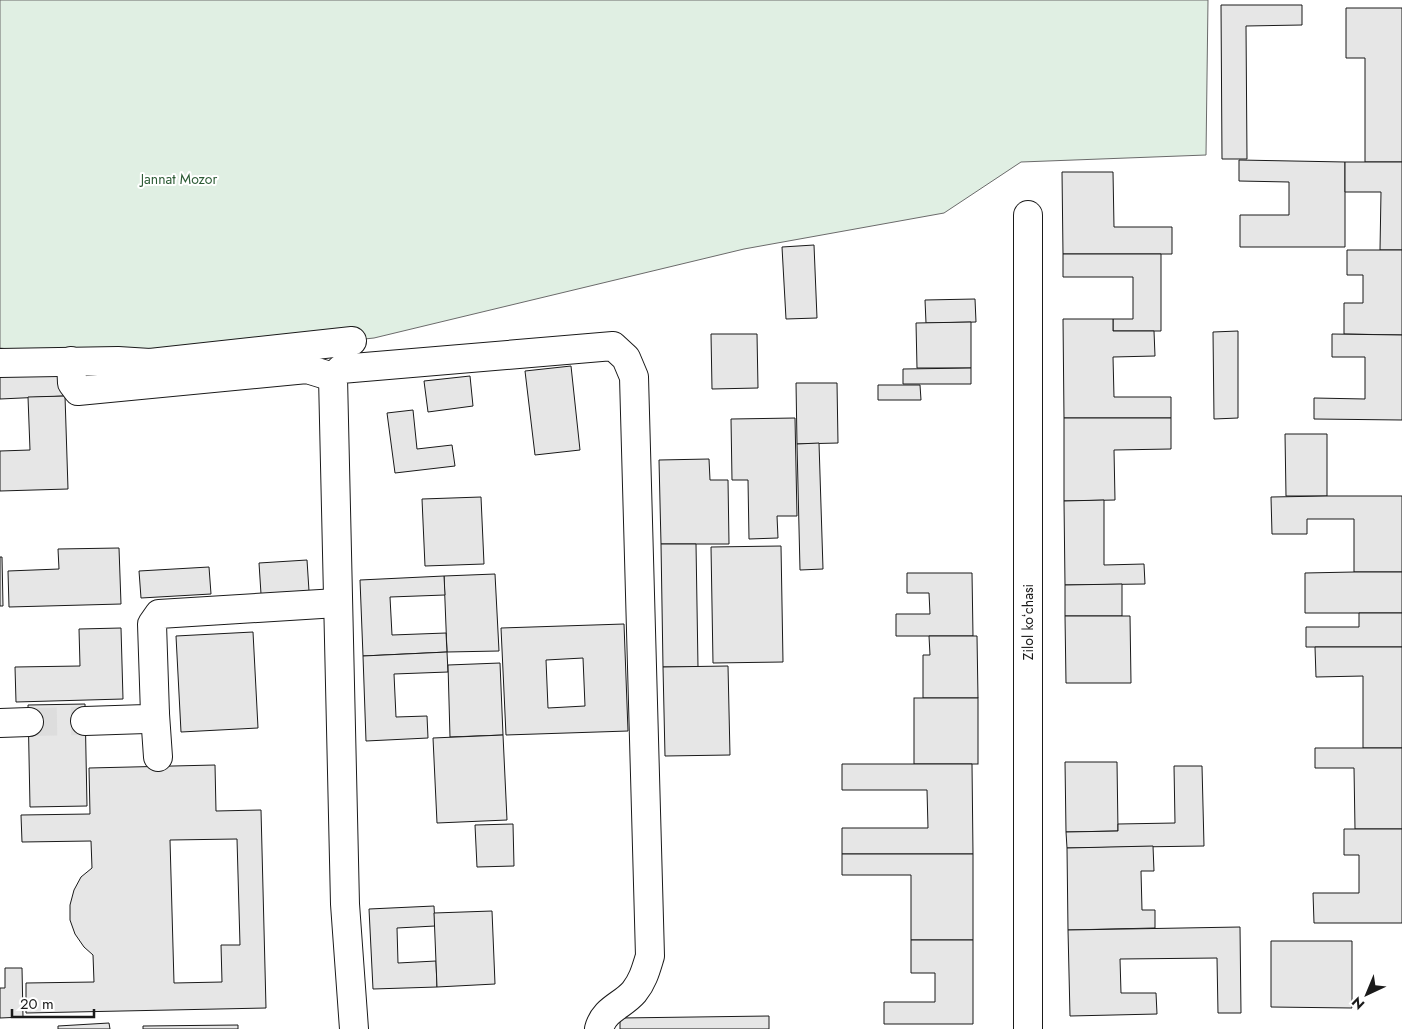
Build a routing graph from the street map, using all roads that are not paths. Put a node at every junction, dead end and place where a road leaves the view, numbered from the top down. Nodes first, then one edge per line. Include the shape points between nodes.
1 (1028, 215) dead end
2 (352, 341) dead end
3 (71, 361) junction
4 (0, 363) edge
5 (333, 377) junction
6 (337, 603) junction
7 (154, 714) junction
8 (85, 721) tunnel mouth
9 (29, 722) tunnel mouth
10 (0, 723) edge
11 (158, 757) dead end
12 (354, 1029) edge
13 (599, 1029) edge
14 (1028, 1029) edge

1 - 14 street, Zilol koʻchasi
2 - 3 street via 150,363
3 - 4 street
3 - 5 street via 72,384 78,391 307,369
5 - 6 street
5 - 13 street via 342,369 613,346 626,358 634,377 650,956 645,974 633,993 607,1013
6 - 7 street via 159,614 152,624
6 - 12 street via 345,904
7 - 8 street via 146,719
7 - 11 street
9 - 10 street

